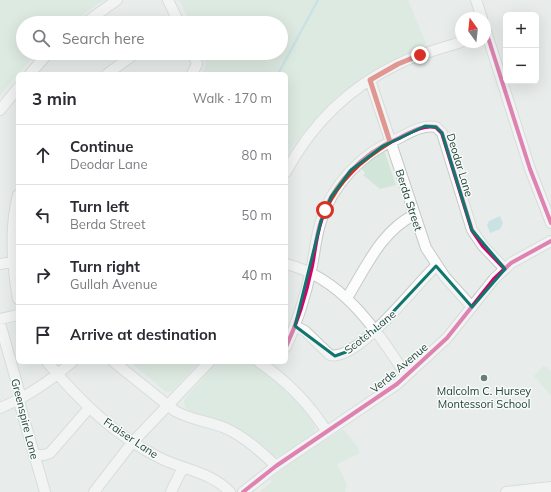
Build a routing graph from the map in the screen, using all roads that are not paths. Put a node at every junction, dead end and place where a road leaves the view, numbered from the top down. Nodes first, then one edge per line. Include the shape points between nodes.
1 (117, 0) edge
2 (168, 0) edge
3 (476, 0) edge
4 (480, 12) edge
5 (95, 16) edge
6 (175, 16) edge
7 (455, 44) edge
8 (491, 48) edge
9 (42, 60) edge
10 (126, 60) edge
11 (196, 60) edge
12 (194, 71) edge
13 (32, 72) edge
14 (110, 72) edge
15 (370, 80) junction
16 (16, 90) edge
17 (0, 110) edge
18 (390, 142) junction
19 (288, 168) edge
20 (16, 204) edge
21 (414, 215) junction
22 (551, 223) edge
23 (551, 241) edge
24 (15, 261) edge
25 (0, 264) edge
26 (288, 265) edge
27 (436, 266) junction
28 (505, 269) junction
29 (310, 273) junction
30 (16, 274) edge
31 (347, 298) junction
32 (472, 307) junction
33 (16, 315) edge
34 (0, 319) edge
35 (0, 323) edge
36 (295, 326) junction
37 (376, 330) junction
38 (288, 342) edge
39 (49, 364) edge
40 (70, 364) edge
41 (116, 364) edge
42 (208, 364) edge
43 (274, 366) edge
44 (58, 374) junction
45 (406, 375) junction
46 (21, 398) junction
47 (168, 406) junction
48 (0, 408) edge
49 (89, 408) junction
50 (327, 432) junction
51 (133, 442) junction
52 (34, 455) junction
53 (276, 466) junction
54 (183, 467) junction
55 (551, 487) edge
56 (45, 492) edge
57 (94, 492) edge
58 (171, 492) edge
59 (230, 492) edge
60 (243, 492) edge
61 (506, 492) edge

1 - 5 street
2 - 6 street
3 - 4 street
7 - 15 street via 398,64
8 - 22 street via 530,169
9 - 13 street
10 - 14 street
11 - 12 street
15 - 18 street, Berda Street
15 - 19 street via 349,93 325,116 305,138
16 - 17 street
18 - 21 street, Berda Street
18 - 28 street, Deodar Lane via 425,126 431,126 442,133 472,230
18 - 29 street, Deodar Lane via 351,170 331,197 321,222
20 - 24 street via 13,218
21 - 27 street, Berda Street via 426,248
21 - 31 street via 396,226 379,246
23 - 28 street, Verde Avenue via 511,263
24 - 25 street
24 - 30 street
26 - 29 street
27 - 32 street, Berda Street
27 - 37 street, Scotch Lane
28 - 32 street, Verde Avenue
29 - 31 street
29 - 36 street, Deodar Lane
31 - 37 street
32 - 45 street, Verde Avenue via 447,338
33 - 34 street
35 - 46 street, Greenspire Lane
36 - 37 street, Scotch Lane via 305,331 330,355 335,356 346,352
36 - 38 street, Deodar Lane
37 - 45 street
39 - 44 street, Fraiser Lane
40 - 44 street
41 - 47 street
42 - 47 street
43 - 50 street via 306,402
44 - 46 street
44 - 49 street, Fraiser Lane
45 - 50 street, Verde Avenue via 385,393
46 - 48 street
46 - 52 street, Greenspire Lane via 20,405
47 - 51 street
47 - 53 street via 186,417 225,428 240,436
49 - 51 street, Fraiser Lane
49 - 52 street via 50,453
50 - 53 street, Verde Avenue
51 - 54 street, Fraiser Lane via 160,459
51 - 57 street
52 - 56 street, Greenspire Lane
53 - 60 street, Verde Avenue
54 - 58 street
54 - 59 street, Fraiser Lane via 217,481
55 - 61 street

